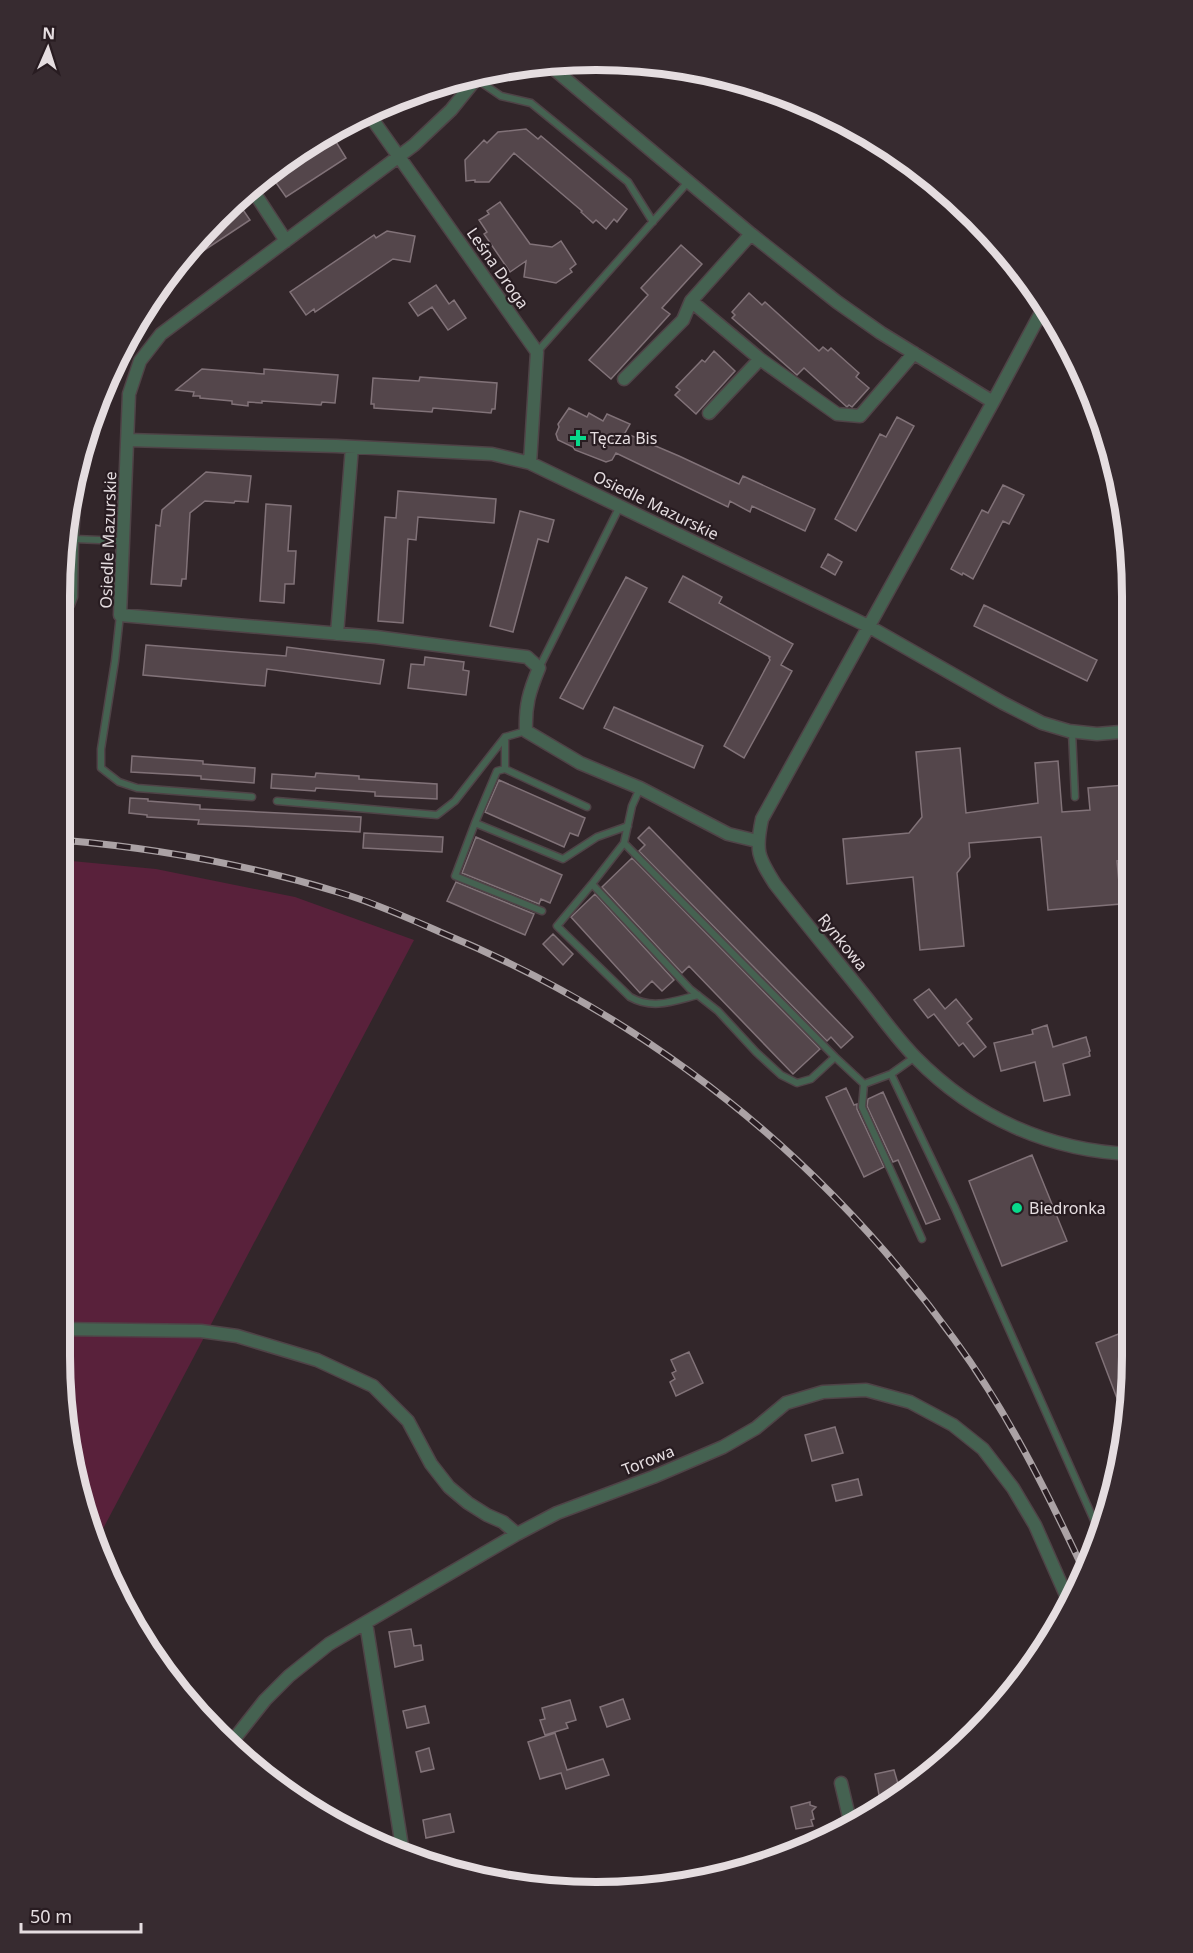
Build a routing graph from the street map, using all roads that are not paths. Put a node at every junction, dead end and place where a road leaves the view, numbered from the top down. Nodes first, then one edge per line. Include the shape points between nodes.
1 (558, 72) edge
2 (486, 83) edge
3 (470, 86) edge
4 (373, 121) edge
5 (399, 157) junction
6 (688, 182) junction
7 (256, 196) edge
8 (653, 222) junction
9 (752, 234) junction
10 (286, 241) junction
11 (691, 301) junction
12 (1040, 314) edge
13 (537, 352) junction
14 (914, 353) junction
15 (760, 359) junction
16 (624, 379) dead end
17 (993, 402) junction
18 (709, 413) dead end
19 (128, 440) junction
20 (352, 447) junction
21 (530, 462) junction
22 (620, 506) junction
23 (76, 522) edge
24 (75, 539) junction
25 (124, 541) junction
26 (70, 605) edge
27 (120, 615) junction
28 (868, 626) junction
29 (337, 634) junction
30 (539, 668) junction
31 (526, 731) junction
32 (1072, 732) junction
33 (1122, 732) edge
34 (505, 737) junction
35 (505, 768) junction
36 (640, 789) junction
37 (252, 797) dead end
38 (1075, 797) dead end
39 (277, 801) dead end
40 (587, 807) dead end
41 (475, 823) junction
42 (628, 826) junction
43 (757, 842) junction
44 (624, 843) junction
45 (591, 884) junction
46 (542, 911) dead end
47 (698, 995) junction
48 (835, 1057) junction
49 (915, 1057) junction
50 (891, 1074) junction
51 (864, 1084) junction
52 (1122, 1153) edge
53 (922, 1239) dead end
54 (70, 1329) edge
55 (1096, 1524) edge
56 (517, 1534) junction
57 (1065, 1594) edge
58 (366, 1623) junction
59 (235, 1738) edge
60 (841, 1783) dead end
61 (849, 1818) edge
62 (402, 1845) edge

1 - 6 street
2 - 8 lane via 501,96 531,103 628,182
3 - 5 street, Osiedle Mazurskie via 451,110
4 - 5 street, Leśna Droga
5 - 10 street, Osiedle Mazurskie
5 - 13 street, Leśna Droga
6 - 8 lane
6 - 9 street
7 - 10 street
8 - 13 lane
9 - 11 street
9 - 14 street via 837,302
10 - 19 street, Osiedle Mazurskie via 161,334 140,361 129,394
11 - 15 street
11 - 16 street via 682,320
12 - 17 street
13 - 21 street
14 - 15 street via 860,416 837,414
14 - 17 street
15 - 18 street
17 - 28 street
19 - 20 street, Osiedle Mazurskie
19 - 25 street, Osiedle Mazurskie
20 - 21 street, Osiedle Mazurskie via 492,454
20 - 29 street
21 - 22 street, Osiedle Mazurskie
22 - 28 street, Osiedle Mazurskie
22 - 30 lane
23 - 24 lane
24 - 25 lane
24 - 26 lane via 74,597
25 - 27 street, Osiedle Mazurskie
27 - 29 street, Osiedle Mazurskie
27 - 37 lane via 101,768 119,782 137,788
28 - 32 street, Osiedle Mazurskie via 1003,703 1042,723
28 - 43 street via 762,819
29 - 30 street, Osiedle Mazurskie via 527,657
30 - 31 street via 525,709
31 - 34 lane
31 - 36 street via 580,763
32 - 33 street, Osiedle Mazurskie
32 - 38 lane
34 - 35 lane
34 - 39 lane via 455,801 437,815
35 - 40 lane
35 - 41 lane via 497,771
36 - 42 lane
36 - 43 street via 728,834
41 - 42 lane via 563,860 597,837
41 - 46 lane via 455,876
42 - 44 lane
43 - 49 street, Rynkowa via 761,861 775,884
44 - 45 lane
44 - 48 lane
45 - 47 lane
45 - 47 lane via 557,926 630,997 642,1003 668,1003
47 - 48 lane via 781,1075 797,1083 811,1079
48 - 51 lane
49 - 50 lane
49 - 52 street, Rynkowa via 949,1088 1014,1128 1054,1141
50 - 51 lane
50 - 55 lane via 956,1208
51 - 53 lane via 862,1107
54 - 56 street via 201,1331 237,1336 307,1357 373,1386 408,1421 430,1464 449,1487
56 - 57 street, Torowa via 557,1513 723,1447 756,1428 786,1403 823,1392 866,1390 910,1402 954,1425 983,1449 1035,1525
56 - 58 street, Torowa
58 - 59 street, Torowa via 328,1644 289,1676
58 - 62 street
60 - 61 street

